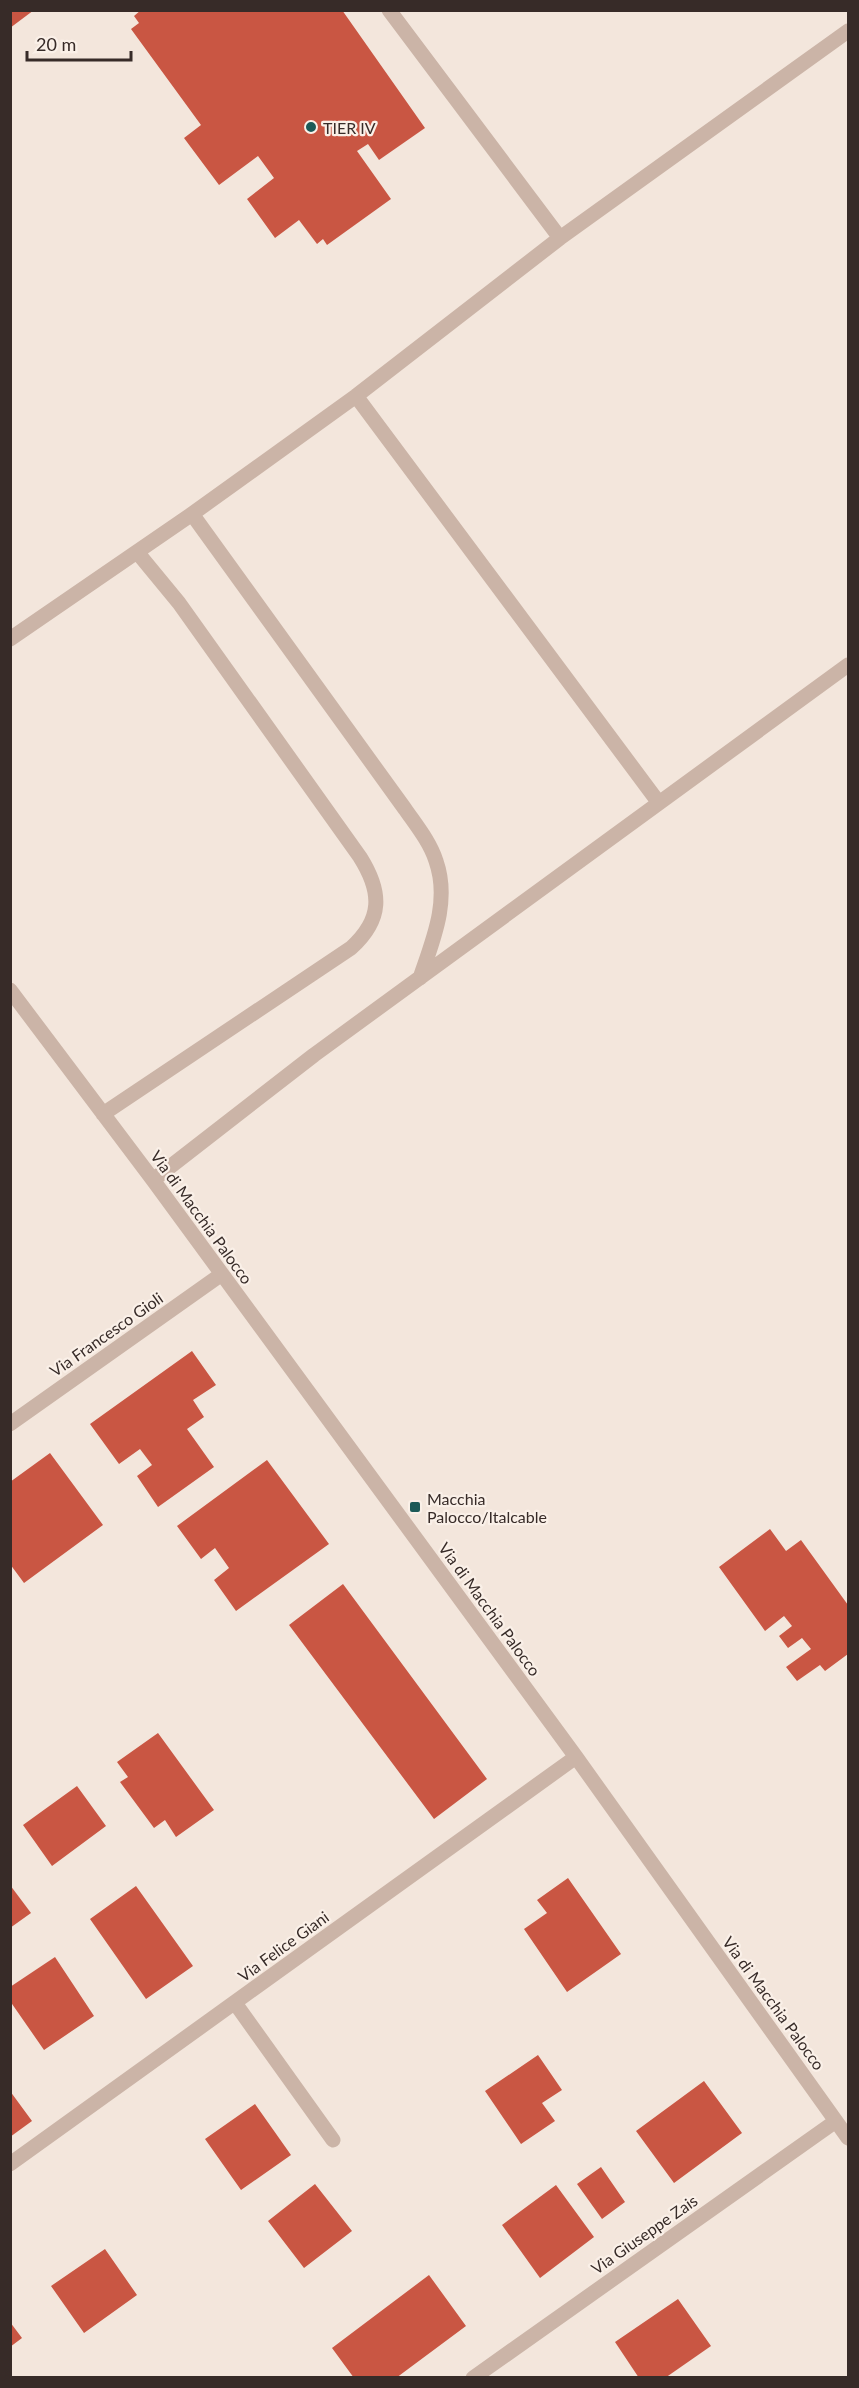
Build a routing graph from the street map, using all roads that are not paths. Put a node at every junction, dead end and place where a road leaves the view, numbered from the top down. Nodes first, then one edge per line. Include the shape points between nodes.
1 (389, 10) edge
2 (849, 31) edge
3 (560, 238) junction
4 (356, 396) junction
5 (192, 514) junction
6 (137, 552) junction
7 (10, 639) edge
8 (849, 665) edge
9 (659, 803) junction
10 (420, 978) junction
11 (10, 990) edge
12 (103, 1114) junction
13 (153, 1180) junction
14 (222, 1274) junction
15 (10, 1424) edge
16 (576, 1756) junction
17 (235, 2003) junction
18 (836, 2121) junction
19 (849, 2138) edge
20 (333, 2140) dead end
21 (10, 2164) edge
22 (473, 2378) edge

1 - 3 street
2 - 3 street
3 - 4 street
4 - 5 street
4 - 9 street
5 - 6 street
5 - 10 street via 405,809 436,860 442,904
6 - 7 street
6 - 12 street via 179,603 369,871 376,909 371,926 351,948
8 - 9 street
9 - 10 street
10 - 13 street
11 - 12 street, Via di Macchia Palocco
12 - 13 street, Via di Macchia Palocco
13 - 14 street, Via di Macchia Palocco
14 - 15 street, Via Francesco Gioli
14 - 16 street, Via di Macchia Palocco
16 - 17 street, Via Felice Giani
16 - 18 street, Via di Macchia Palocco
17 - 20 street
17 - 21 street, Via Felice Giani
18 - 19 street, Via di Macchia Palocco
18 - 22 street, Via Giuseppe Zais

